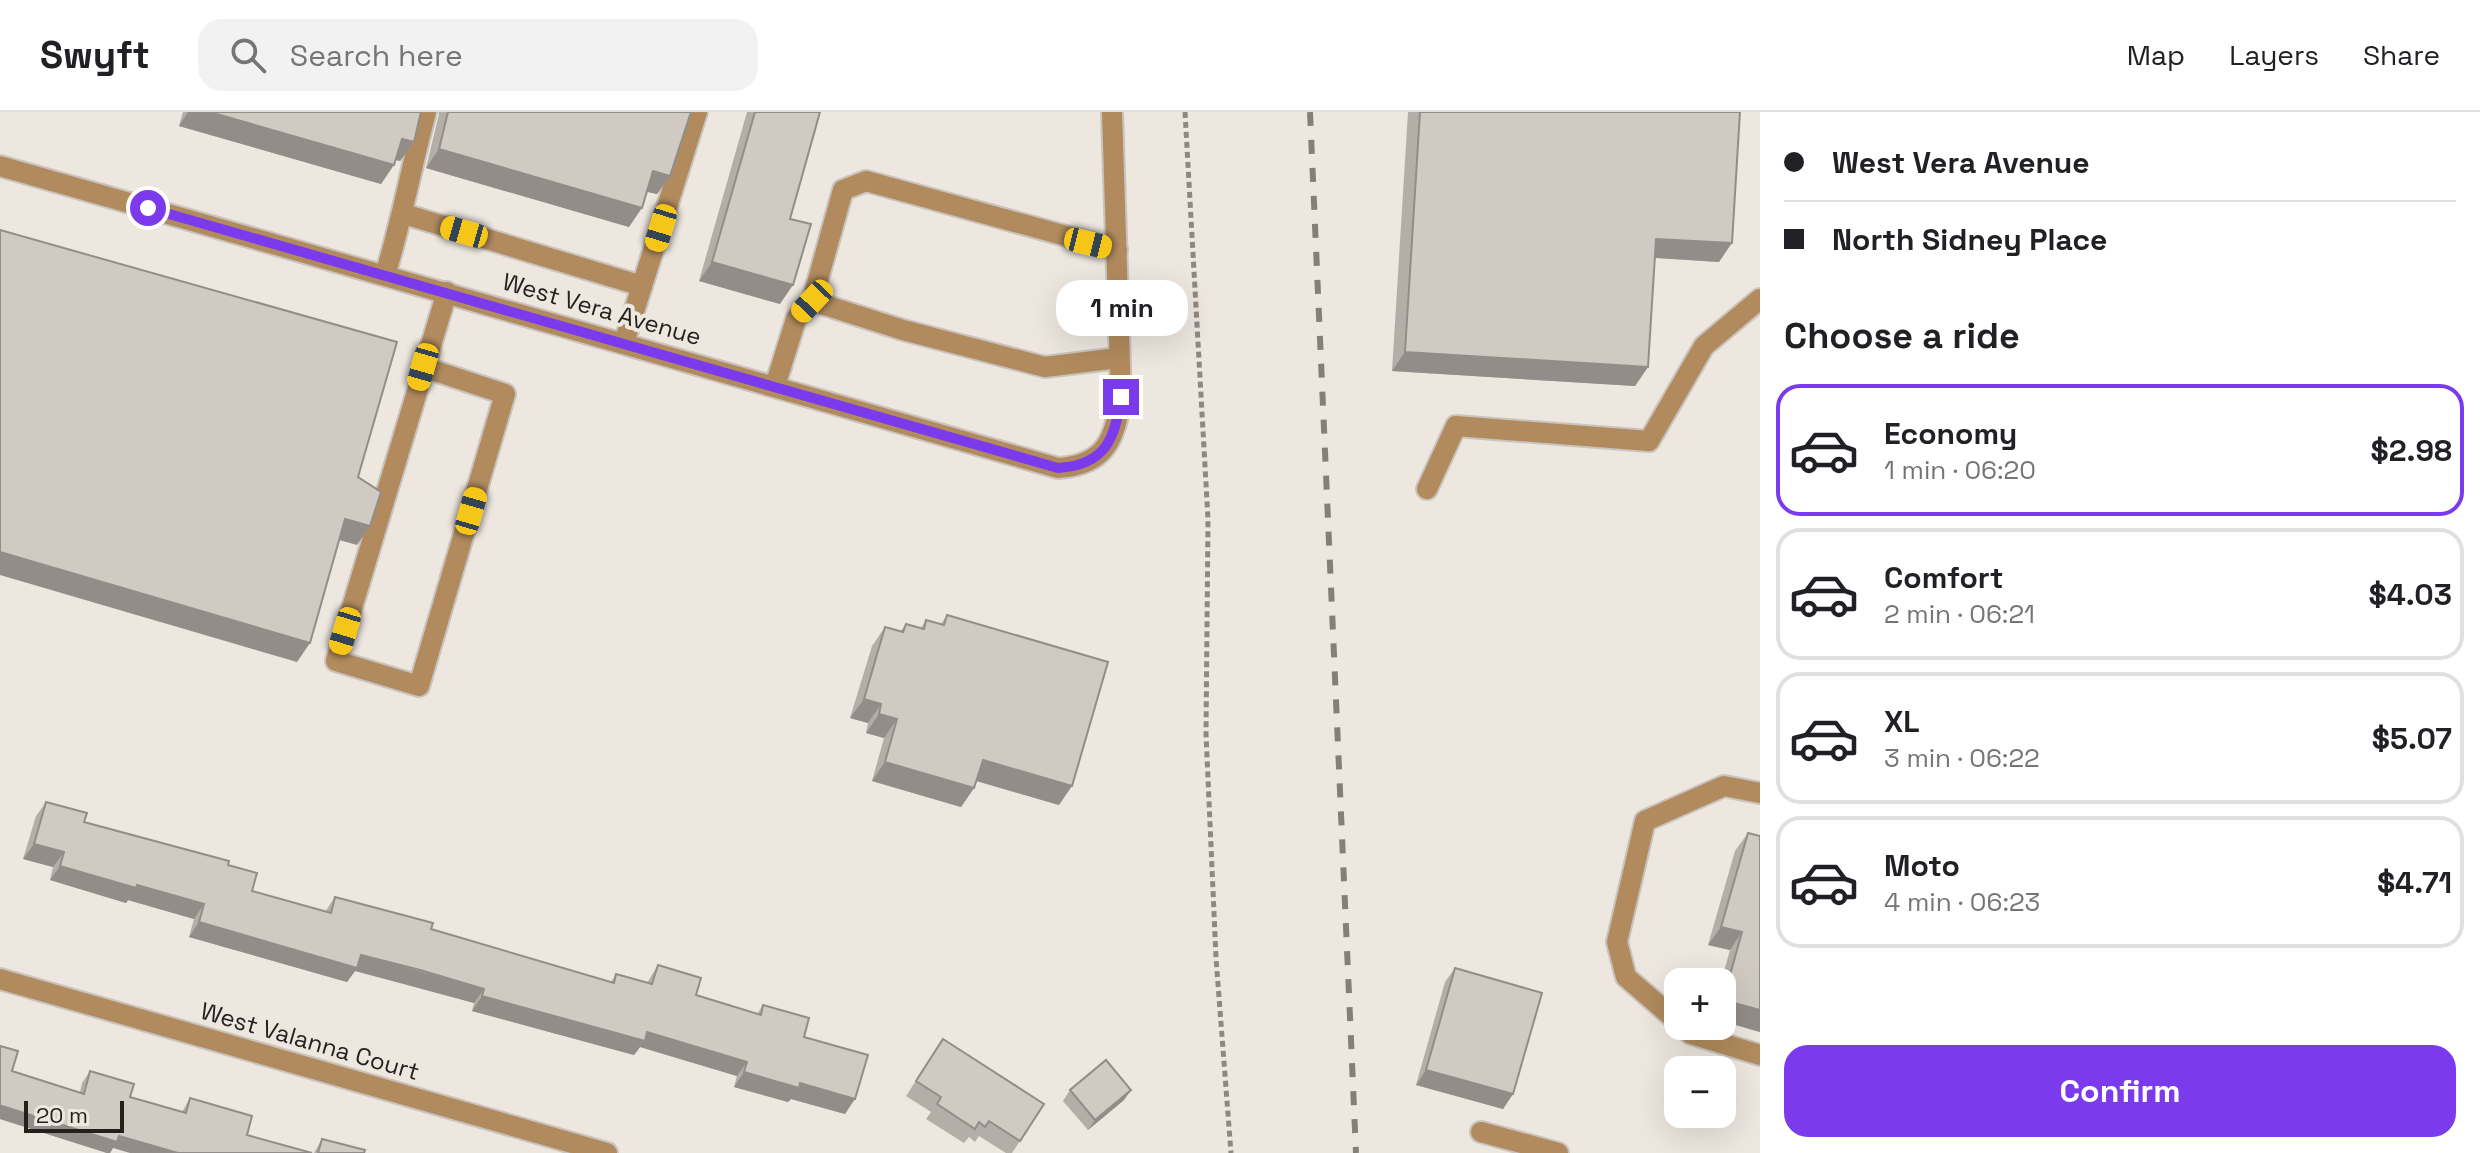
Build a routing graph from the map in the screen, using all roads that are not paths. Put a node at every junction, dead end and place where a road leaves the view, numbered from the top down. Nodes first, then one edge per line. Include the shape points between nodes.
1 (426, 112) edge
2 (697, 112) edge
3 (1112, 112) edge
4 (0, 166) edge
5 (404, 214) junction
6 (1117, 250) junction
7 (385, 275) junction
8 (642, 286) junction
9 (447, 292) junction
10 (1760, 299) edge
11 (812, 301) junction
12 (624, 343) junction
13 (1118, 358) junction
14 (423, 367) junction
15 (775, 386) junction
16 (1427, 489) dead end
17 (1760, 793) edge
18 (0, 979) edge
19 (1664, 1010) edge
20 (1711, 1040) edge
21 (1760, 1055) edge
22 (1481, 1132) dead end
23 (607, 1153) edge
24 (1558, 1153) edge

1 - 5 street
2 - 8 street
3 - 6 street
4 - 7 street, West Vera Avenue
5 - 7 street
5 - 8 street
6 - 11 street via 866,181 843,190
6 - 13 street
7 - 9 street, West Vera Avenue
8 - 12 street
9 - 12 street, West Vera Avenue
9 - 14 street
10 - 16 street via 1704,346 1649,441 1456,426
11 - 13 street via 1045,367
11 - 15 street via 796,319
12 - 15 street, West Vera Avenue
13 - 15 street, West Vera Avenue via 1118,415 1107,444 1095,458 1074,467 1043,464
14 - 14 street via 336,661 419,686 505,394
17 - 19 street via 1724,786 1645,821 1617,942 1626,977
18 - 23 street, West Valanna Court
20 - 21 street
22 - 24 street

